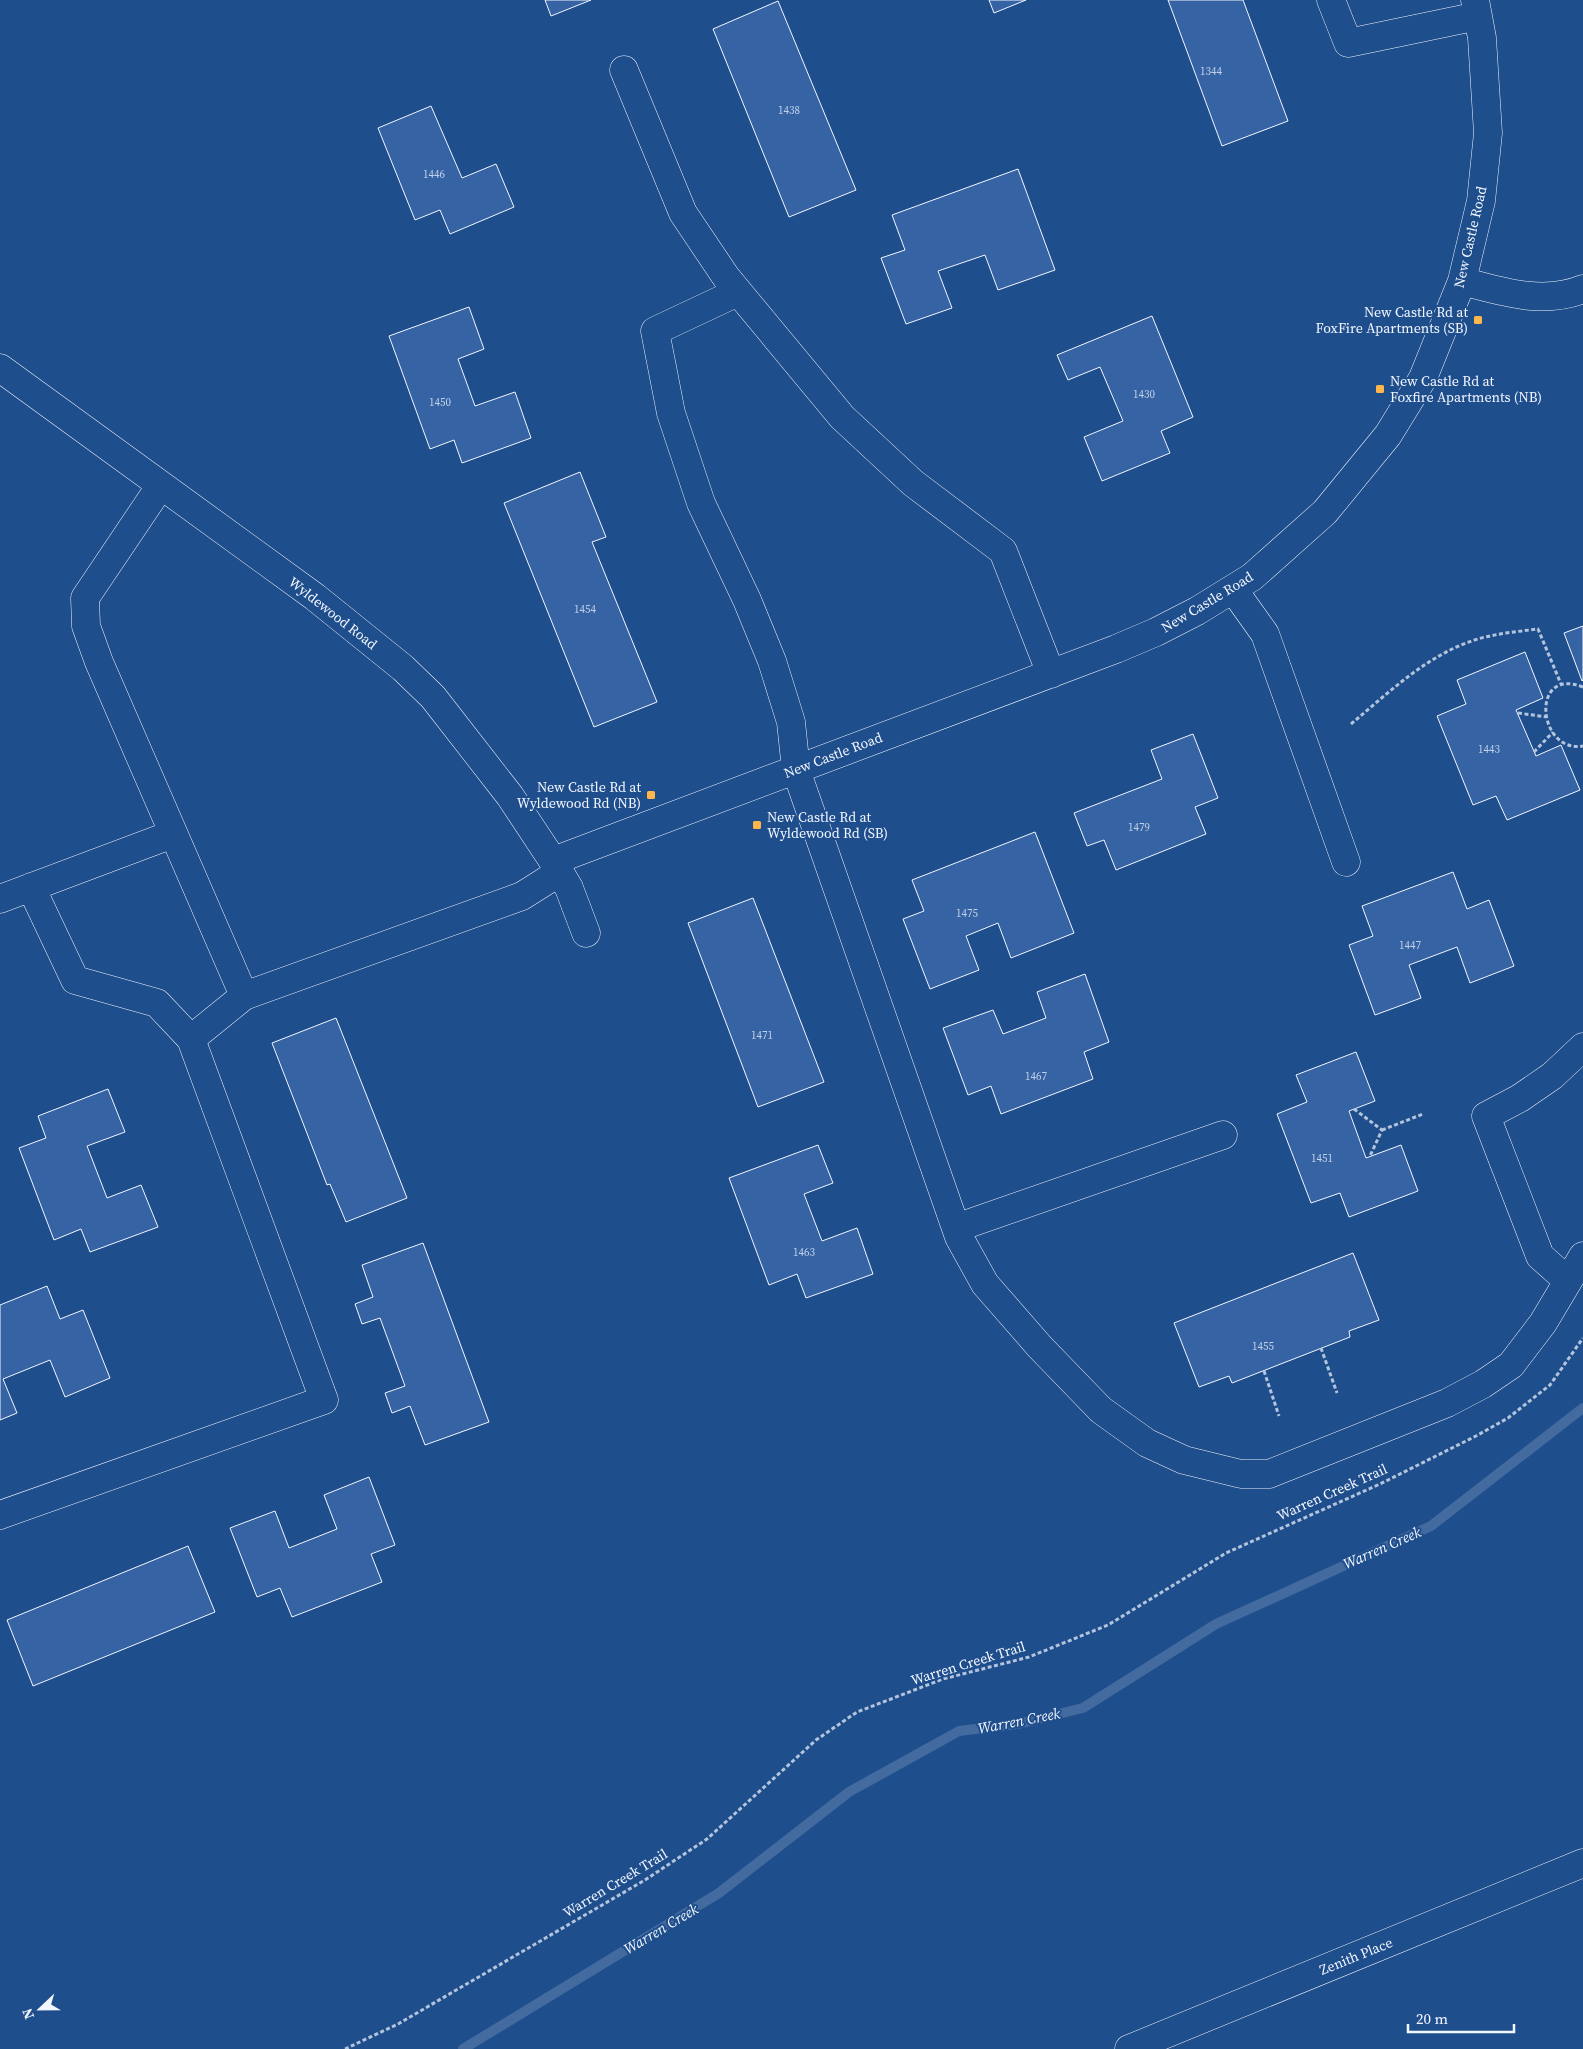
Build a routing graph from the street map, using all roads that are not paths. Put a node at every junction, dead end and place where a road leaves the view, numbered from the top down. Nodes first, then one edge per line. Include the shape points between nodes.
1 (1331, 0) edge
2 (1476, 8) edge
3 (624, 70) dead end
4 (1462, 281) junction
5 (1583, 289) edge
6 (738, 292) junction
7 (1, 371) edge
8 (161, 485) junction
9 (1233, 589) junction
10 (1051, 674) junction
11 (796, 770) junction
12 (173, 834) junction
13 (1346, 862) dead end
14 (556, 866) junction
15 (31, 887) junction
16 (0, 899) edge
17 (586, 933) dead end
18 (244, 996) junction
19 (191, 1039) junction
20 (1583, 1047) edge
21 (1223, 1135) dead end
22 (956, 1228) junction
23 (1583, 1256) edge
24 (1568, 1281) junction
25 (0, 1515) edge
26 (1583, 1863) edge
27 (1129, 2049) edge

1 - 2 street via 1348,43
2 - 4 street, New Castle Road via 1482,38 1488,133 1481,201
3 - 6 street via 683,213
4 - 5 street via 1509,294 1567,296
4 - 9 street, New Castle Road via 1423,378 1388,436 1325,512 1252,577
6 - 10 street via 842,417 913,483 1003,551
6 - 11 street via 655,331 670,413 701,503 748,600 772,661 791,722
7 - 8 street, Wyldewood Road
8 - 12 street via 85,598 86,626 96,653
8 - 14 street, Wyldewood Road via 315,597 403,668 433,698 510,796
9 - 10 street, New Castle Road via 1156,632
9 - 13 street via 1266,634
10 - 11 street, New Castle Road
11 - 14 street, New Castle Road
11 - 22 street
12 - 15 street
12 - 18 street
14 - 17 street, Wyldewood Road via 569,888
14 - 18 street, New Castle Road via 522,896
15 - 16 street
15 - 19 street via 75,980 157,1003
18 - 19 street, New Castle Road
19 - 25 street via 324,1400
20 - 24 street via 1552,1076 1486,1116 1540,1256
21 - 22 street
22 - 24 street via 985,1284 1046,1354 1101,1410 1147,1443 1184,1460 1240,1474 1269,1474 1447,1403 1483,1384 1511,1365
23 - 24 street
26 - 27 street, Zenith Place

